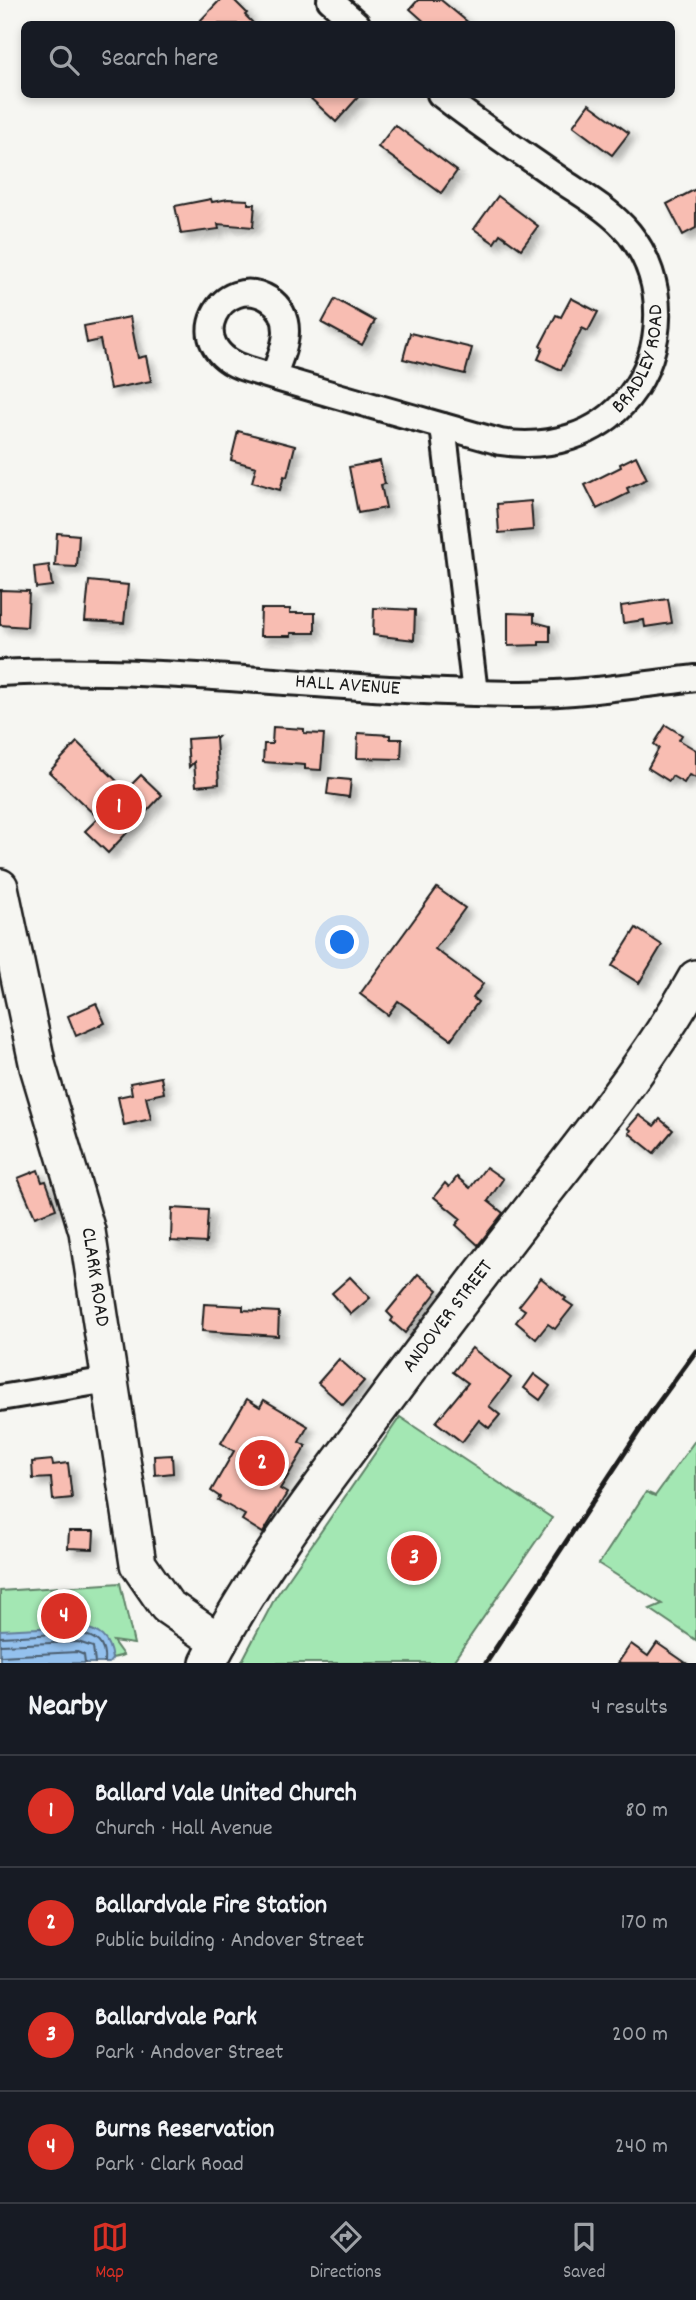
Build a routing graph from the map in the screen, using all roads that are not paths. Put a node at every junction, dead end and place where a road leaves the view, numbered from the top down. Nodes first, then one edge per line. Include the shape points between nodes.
1 (330, 0) edge
2 (354, 21) edge
3 (446, 98) edge
4 (273, 377) dead end
5 (443, 426) junction
6 (0, 673) edge
7 (696, 678) edge
8 (475, 693) junction
9 (0, 887) edge
10 (696, 978) edge
11 (109, 1380) junction
12 (0, 1398) edge
13 (214, 1652) edge

1 - 2 street
3 - 5 street, BRADLEY ROAD via 618,221 648,265 658,317 652,352 638,384 615,411 586,432 553,443 517,445
4 - 5 street, BRADLEY ROAD
5 - 8 street
6 - 8 street, HALL AVENUE via 200,677
7 - 8 street, HALL AVENUE via 604,690
9 - 11 main road, CLARK ROAD via 38,1067 87,1231
10 - 13 main road, ANDOVER STREET via 670,1023 578,1149 306,1506
11 - 12 street
11 - 13 main road, CLARK ROAD via 138,1564 167,1606

